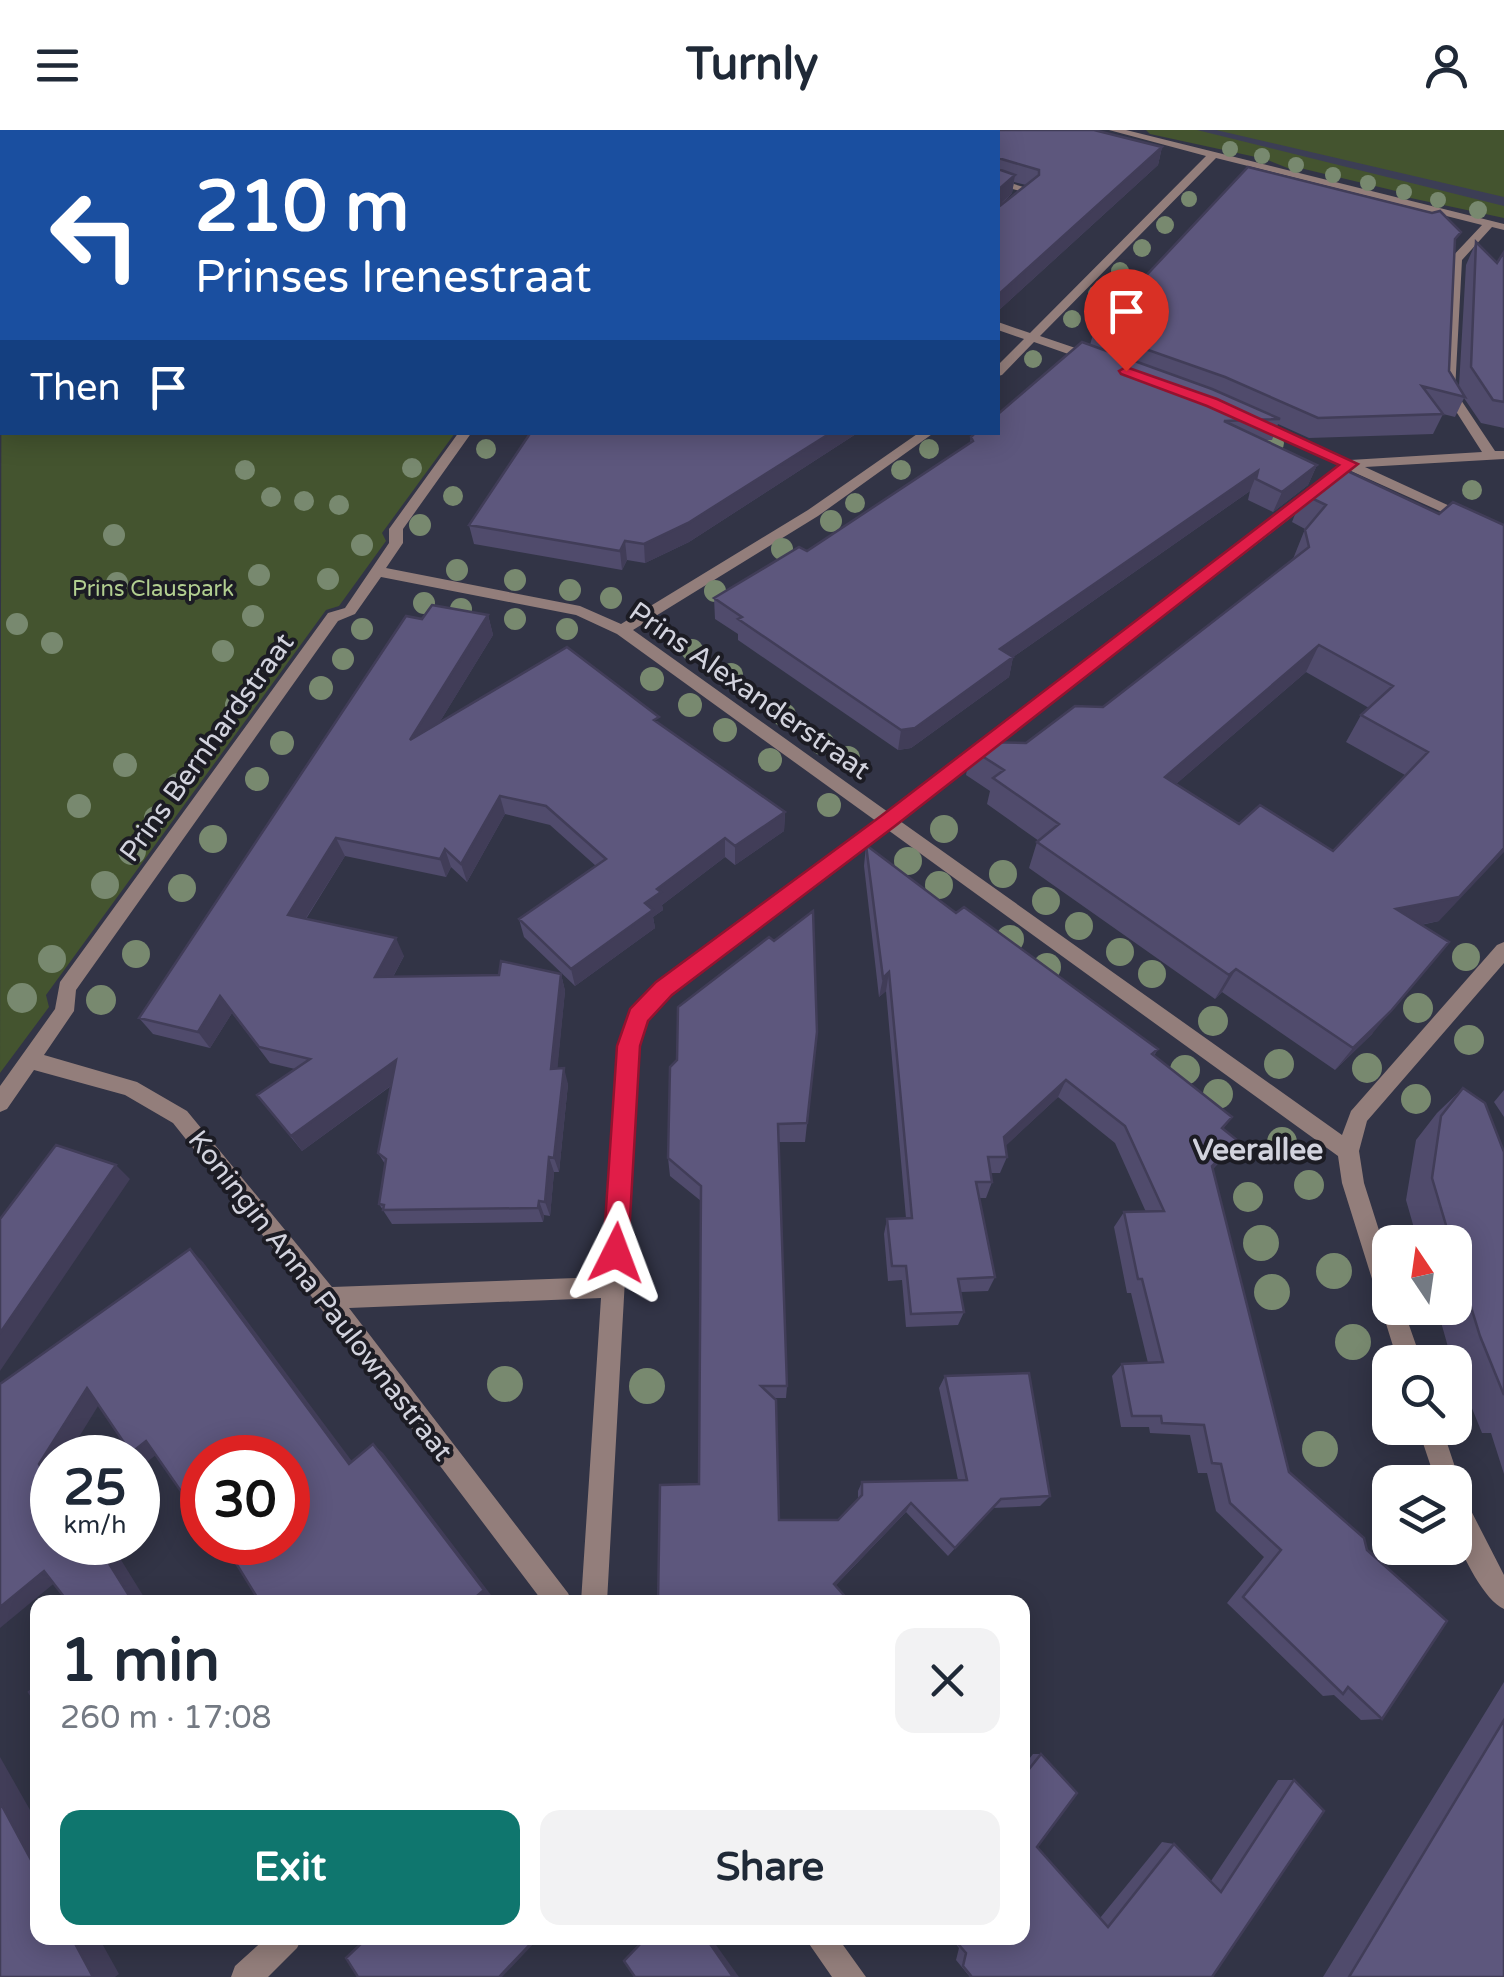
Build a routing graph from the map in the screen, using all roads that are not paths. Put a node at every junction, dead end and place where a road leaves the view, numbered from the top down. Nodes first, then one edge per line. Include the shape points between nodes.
1 (1114, 130) edge
2 (1213, 154) junction
3 (1000, 183) edge
4 (1000, 214) edge
5 (1497, 225) edge
6 (1000, 327) edge
7 (1032, 336) junction
8 (1102, 362) edge
9 (1000, 370) edge
10 (1246, 418) edge
11 (464, 435) edge
12 (925, 435) edge
13 (1498, 456) edge
14 (1350, 464) junction
15 (1504, 536) edge
16 (376, 571) junction
17 (622, 630) junction
18 (888, 821) junction
19 (1504, 950) edge
20 (30, 1060) junction
21 (0, 1103) edge
22 (1348, 1151) junction
23 (1372, 1243) edge
24 (613, 1288) junction
25 (327, 1298) junction
26 (1472, 1542) edge
27 (554, 1595) edge
28 (594, 1595) edge
29 (1504, 1596) edge
30 (280, 1945) edge
31 (826, 1945) edge
32 (246, 1977) edge
33 (851, 1977) edge

1 - 2 street
2 - 5 street
2 - 7 street
3 - 4 street via 1028,190
5 - 13 street via 1456,259 1449,391
6 - 7 street
7 - 8 street
7 - 9 street
10 - 14 street
11 - 16 street, Prins Bernhardstraat via 396,529 396,543
12 - 17 street via 813,513
13 - 14 street
14 - 15 street
14 - 18 street
16 - 17 street, Prins Alexanderstraat via 580,612
16 - 20 street, Prins Bernhardstraat via 350,611 333,617 67,988 64,1011
17 - 18 street, Prins Alexanderstraat
18 - 22 street, Prins Alexanderstraat
18 - 24 street via 664,988 638,1016 628,1046
19 - 22 street via 1358,1117
20 - 21 street, Prins Bernhardstraat
20 - 25 street, Koningin Anna Paulownastraat via 130,1088 180,1117
22 - 23 street
24 - 25 street
24 - 28 street
25 - 27 street, Koningin Anna Paulownastraat
26 - 29 street
30 - 32 street
31 - 33 street

